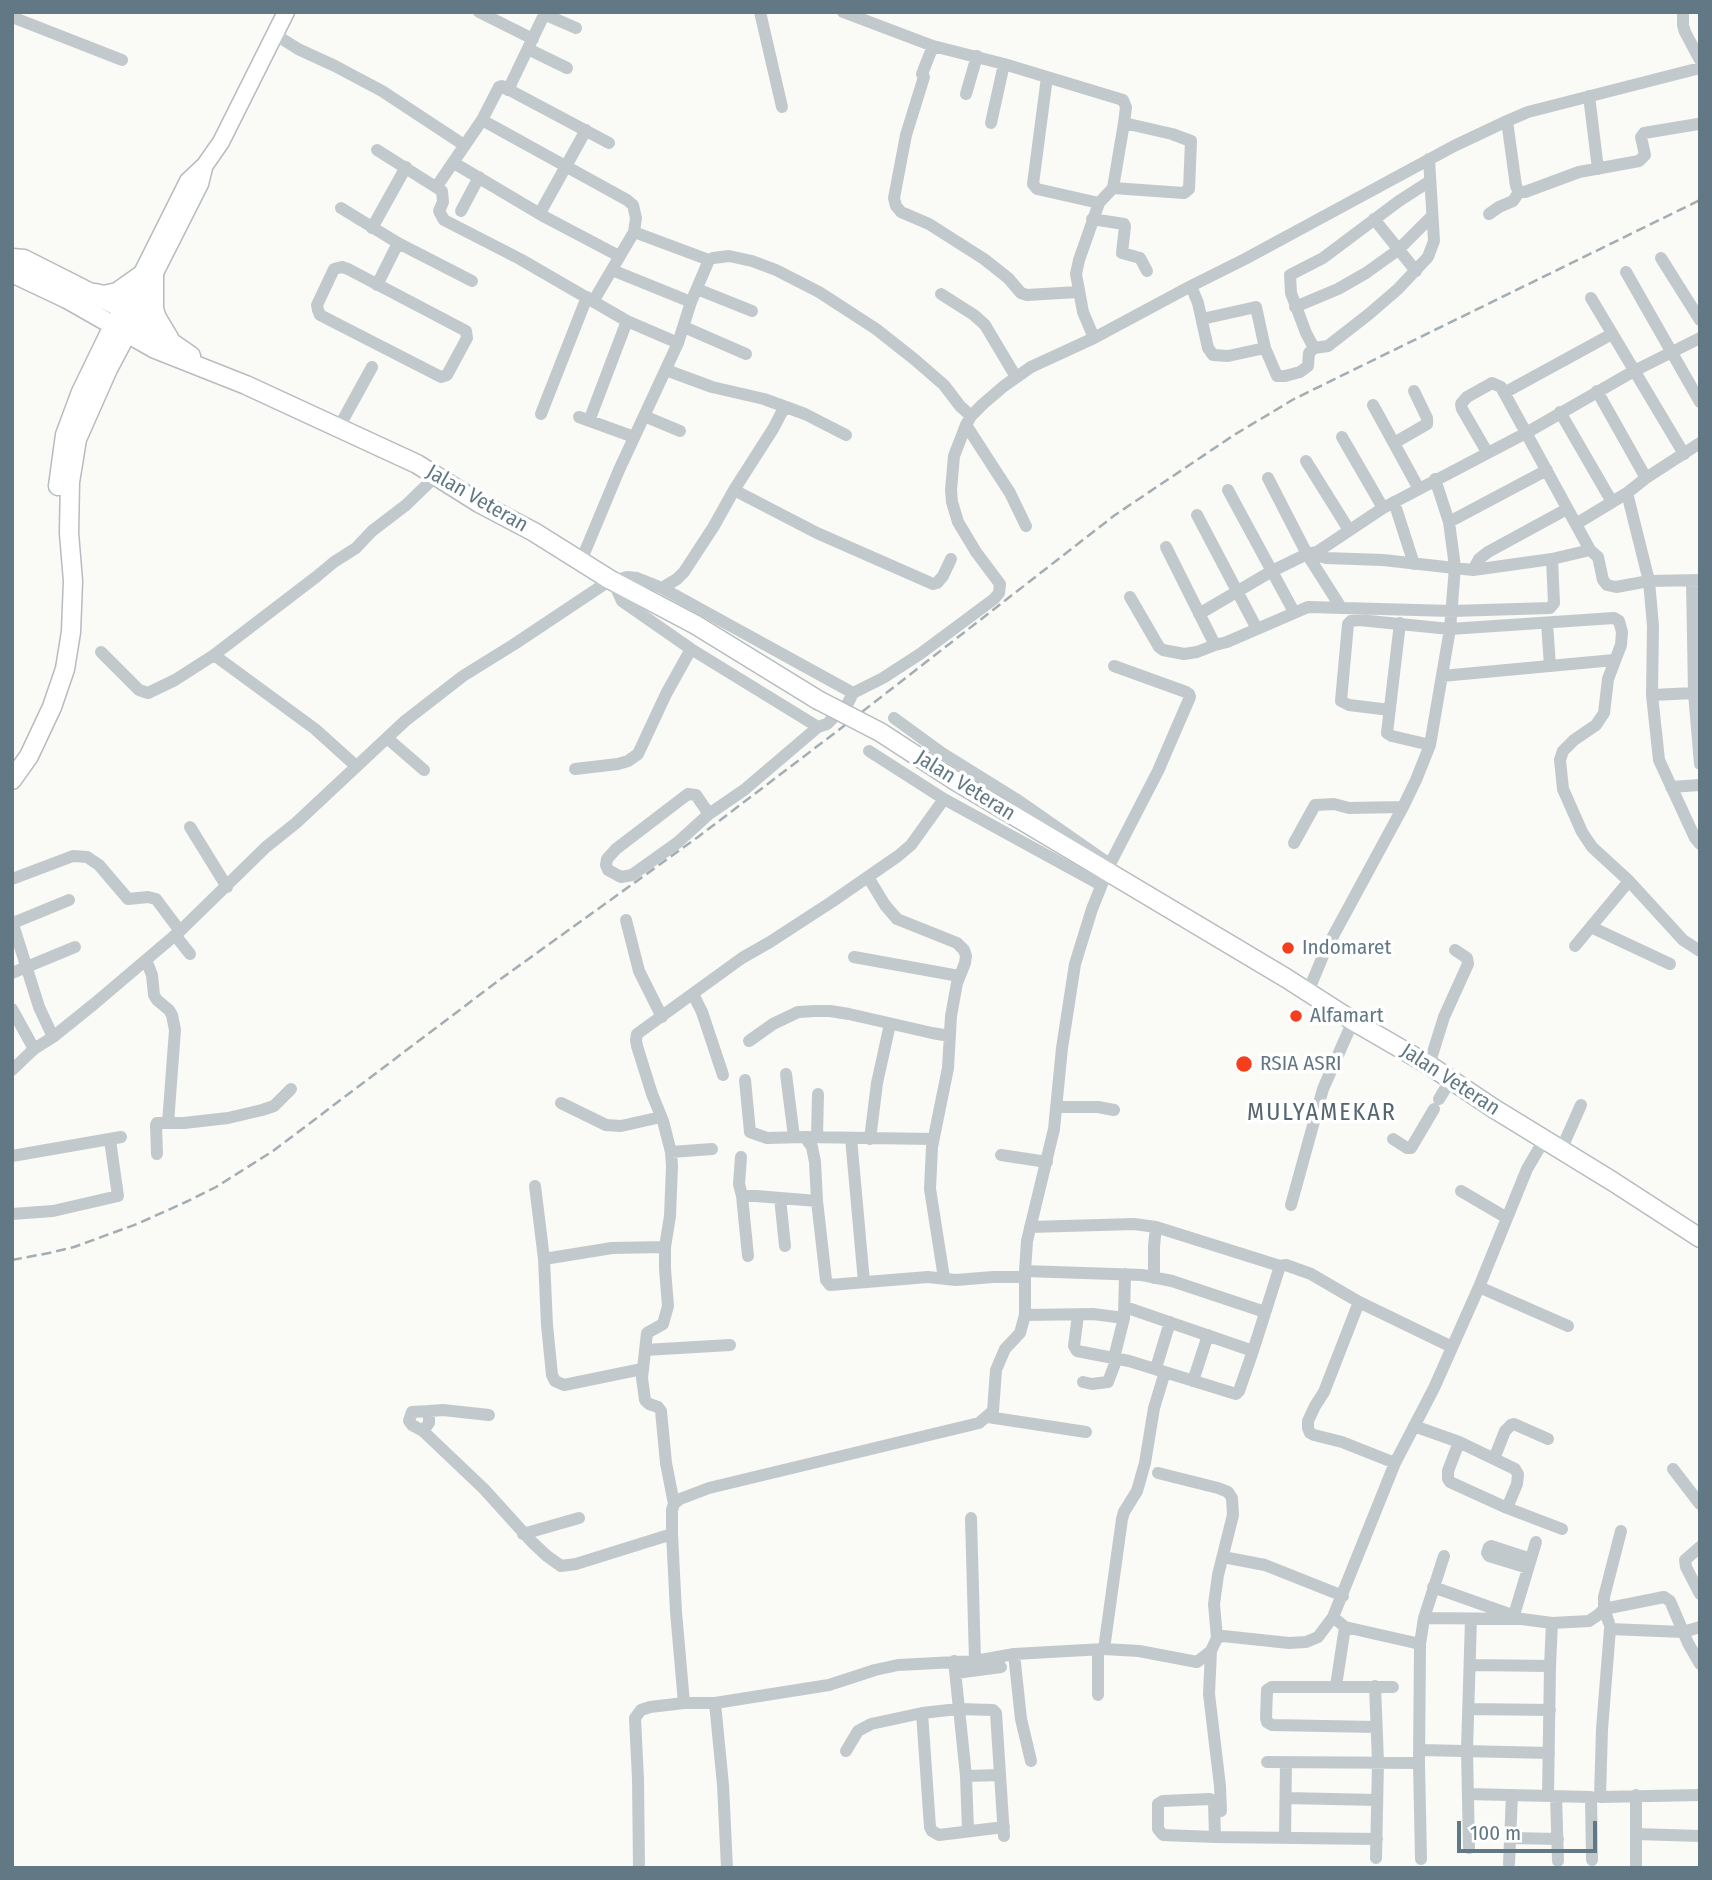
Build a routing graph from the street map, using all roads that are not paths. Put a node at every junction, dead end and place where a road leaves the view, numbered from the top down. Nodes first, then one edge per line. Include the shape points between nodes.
1 (286, 12) edge
2 (480, 12) edge
3 (760, 12) edge
4 (843, 12) edge
5 (1683, 12) edge
6 (546, 14) edge
7 (12, 17) edge
8 (576, 28) dead end
9 (276, 35) junction
10 (531, 44) junction
11 (933, 46) junction
12 (977, 57) junction
13 (122, 60) dead end
14 (1700, 60) edge
15 (1003, 64) junction
16 (567, 68) dead end
17 (1700, 68) edge
18 (1047, 77) junction
19 (508, 90) junction
20 (966, 94) dead end
21 (1589, 96) junction
22 (782, 107) dead end
23 (482, 120) junction
24 (1507, 121) junction
25 (992, 123) dead end
26 (1124, 123) junction
27 (1698, 124) dead end
28 (586, 130) junction
29 (609, 143) dead end
30 (464, 145) junction
31 (377, 150) dead end
32 (1430, 159) junction
33 (454, 163) junction
34 (566, 166) junction
35 (406, 167) junction
36 (1598, 169) junction
37 (480, 177) junction
38 (1430, 181) junction
39 (437, 186) junction
40 (1113, 188) junction
41 (1519, 192) junction
42 (1099, 203) junction
43 (341, 208) dead end
44 (461, 211) dead end
45 (540, 213) junction
46 (1489, 214) dead end
47 (1432, 216) junction
48 (1092, 219) junction
49 (1374, 219) junction
50 (372, 228) junction
51 (634, 232) junction
52 (398, 243) junction
53 (1398, 250) junction
54 (619, 256) junction
55 (12, 258) edge
56 (1661, 258) dead end
57 (709, 260) junction
58 (612, 270) junction
59 (1147, 271) dead end
60 (1416, 271) junction
61 (1626, 272) dead end
62 (12, 273) edge
63 (147, 275) junction
64 (472, 281) dead end
65 (377, 285) junction
66 (1191, 286) junction
67 (697, 289) junction
68 (85, 290) junction
69 (1079, 292) junction
70 (941, 294) dead end
71 (1591, 298) dead end
72 (67, 299) junction
73 (590, 299) junction
74 (691, 302) junction
75 (1296, 307) junction
76 (752, 311) dead end
77 (1202, 319) junction
78 (1700, 320) edge
79 (627, 321) junction
80 (125, 322) junction
81 (684, 327) junction
82 (1612, 334) junction
83 (1094, 338) junction
84 (1700, 338) edge
85 (678, 343) junction
86 (173, 344) junction
87 (1265, 348) junction
88 (1314, 348) junction
89 (155, 349) junction
90 (1672, 353) junction
91 (746, 354) dead end
92 (104, 362) junction
93 (372, 367) dead end
94 (666, 370) junction
95 (211, 371) junction
96 (1634, 371) junction
97 (1016, 377) junction
98 (1414, 391) dead end
99 (1597, 391) junction
100 (1504, 393) junction
101 (1700, 402) edge
102 (1373, 405) dead end
103 (784, 408) junction
104 (1560, 412) junction
105 (541, 414) dead end
106 (644, 416) junction
107 (969, 421) junction
108 (339, 427) junction
109 (680, 431) dead end
110 (1526, 433) junction
111 (846, 435) dead end
112 (634, 437) junction
113 (1342, 437) dead end
114 (1394, 443) junction
115 (1700, 443) edge
116 (1487, 452) junction
117 (1684, 454) junction
118 (1306, 461) dead end
119 (1547, 470) junction
120 (436, 476) junction
121 (1268, 478) dead end
122 (1646, 478) junction
123 (1436, 480) junction
124 (1419, 489) junction
125 (734, 490) junction
126 (1228, 490) dead end
127 (1628, 493) junction
128 (1612, 502) junction
129 (1389, 505) junction
130 (1567, 509) junction
131 (1197, 515) dead end
132 (1449, 522) junction
133 (1576, 524) junction
134 (1026, 526) dead end
135 (1349, 530) junction
136 (1166, 547) dead end
137 (1590, 550) junction
138 (1312, 553) junction
139 (951, 559) dead end
140 (1552, 559) junction
141 (581, 561) junction
142 (1414, 564) junction
143 (1455, 567) junction
144 (1473, 570) junction
145 (1272, 571) junction
146 (1696, 580) edge
147 (612, 581) junction
148 (1649, 581) junction
149 (662, 588) junction
150 (1238, 592) junction
151 (1130, 597) dead end
152 (1340, 606) junction
153 (1452, 611) junction
154 (1294, 612) junction
155 (1199, 614) junction
156 (1547, 623) junction
157 (1400, 624) junction
158 (1256, 629) junction
159 (1450, 629) junction
160 (1215, 645) junction
161 (691, 649) junction
162 (101, 652) dead end
163 (214, 655) junction
164 (1614, 660) junction
165 (1114, 666) dead end
166 (1550, 666) junction
167 (1697, 672) edge
168 (1442, 676) junction
169 (853, 693) junction
170 (1694, 693) junction
171 (1652, 695) junction
172 (1697, 707) edge
173 (1390, 710) junction
174 (894, 718) dead end
175 (818, 727) junction
176 (387, 738) junction
177 (1430, 745) junction
178 (869, 751) dead end
179 (12, 761) edge
180 (1700, 764) edge
181 (356, 766) junction
182 (575, 769) dead end
183 (424, 770) dead end
184 (12, 780) edge
185 (1700, 785) edge
186 (1671, 787) junction
187 (944, 799) junction
188 (1403, 807) junction
189 (709, 814) junction
190 (190, 827) dead end
191 (1698, 840) edge
192 (1294, 843) dead end
193 (1106, 874) junction
194 (868, 877) junction
195 (12, 879) edge
196 (1629, 881) junction
197 (226, 887) junction
198 (69, 900) dead end
199 (626, 920) dead end
200 (13, 922) edge
201 (1591, 927) junction
202 (177, 933) junction
203 (1575, 946) dead end
204 (75, 947) dead end
205 (1455, 950) dead end
206 (1700, 951) edge
207 (190, 954) dead end
208 (854, 957) dead end
209 (146, 960) junction
210 (1670, 964) dead end
211 (26, 968) junction
212 (12, 974) edge
213 (959, 975) junction
214 (1308, 992) junction
215 (693, 994) junction
216 (660, 1014) junction
217 (13, 1015) edge
218 (1353, 1021) junction
219 (890, 1024) junction
220 (950, 1036) junction
221 (53, 1037) junction
222 (749, 1041) dead end
223 (34, 1049) junction
224 (1429, 1065) junction
225 (12, 1070) edge
226 (786, 1074) dead end
227 (723, 1075) dead end
228 (745, 1080) dead end
229 (1450, 1081) junction
230 (291, 1089) dead end
231 (818, 1094) dead end
232 (561, 1103) dead end
233 (1581, 1105) dead end
234 (1058, 1107) junction
235 (1114, 1110) dead end
236 (661, 1117) junction
237 (168, 1123) junction
238 (806, 1137) junction
239 (851, 1138) junction
240 (870, 1139) junction
241 (933, 1139) junction
242 (1393, 1139) dead end
243 (1544, 1140) junction
244 (712, 1149) dead end
245 (1561, 1150) junction
246 (671, 1152) junction
247 (157, 1154) dead end
248 (1001, 1155) dead end
249 (12, 1156) edge
250 (741, 1157) dead end
251 (1047, 1162) junction
252 (535, 1186) dead end
253 (1461, 1191) dead end
254 (742, 1196) junction
255 (780, 1198) junction
256 (817, 1201) junction
257 (1291, 1205) dead end
258 (12, 1214) edge
259 (1507, 1218) junction
260 (1030, 1227) junction
261 (1156, 1227) junction
262 (1700, 1238) edge
263 (785, 1246) dead end
264 (666, 1247) junction
265 (748, 1256) dead end
266 (544, 1259) junction
267 (1280, 1266) junction
268 (1025, 1274) junction
269 (1125, 1274) junction
270 (944, 1278) junction
271 (1154, 1278) junction
272 (864, 1282) junction
273 (1479, 1287) junction
274 (1359, 1302) junction
275 (1125, 1312) junction
276 (1265, 1312) junction
277 (1025, 1315) junction
278 (1077, 1315) junction
279 (1170, 1322) junction
280 (1568, 1326) dead end
281 (1208, 1335) junction
282 (730, 1345) dead end
283 (1452, 1347) junction
284 (645, 1350) junction
285 (1253, 1351) junction
286 (1116, 1358) junction
287 (642, 1369) junction
288 (1160, 1370) junction
289 (1193, 1381) junction
290 (1083, 1382) dead end
291 (429, 1411) junction
292 (489, 1415) dead end
293 (988, 1417) junction
294 (1414, 1426) junction
295 (423, 1431) junction
296 (1086, 1432) dead end
297 (1548, 1439) dead end
298 (1459, 1443) junction
299 (1493, 1459) junction
300 (1395, 1463) junction
301 (1673, 1469) dead end
302 (1158, 1473) dead end
303 (674, 1504) junction
304 (1700, 1504) edge
305 (1507, 1508) junction
306 (579, 1518) dead end
307 (971, 1518) dead end
308 (1562, 1529) dead end
309 (1621, 1531) dead end
310 (523, 1534) junction
311 (672, 1534) junction
312 (1536, 1542) dead end
313 (1700, 1547) edge
314 (1223, 1556) junction
315 (1444, 1556) dead end
316 (1433, 1587) junction
317 (1700, 1594) edge
318 (1343, 1596) junction
319 (1604, 1609) junction
320 (1334, 1617) junction
321 (1518, 1617) junction
322 (1424, 1618) junction
323 (1471, 1619) junction
324 (1552, 1623) junction
325 (1609, 1623) dead end
326 (1345, 1627) junction
327 (1700, 1628) edge
328 (1683, 1632) junction
329 (1217, 1638) junction
330 (1420, 1644) junction
331 (1101, 1650) junction
332 (1211, 1651) junction
333 (1014, 1654) junction
334 (975, 1661) junction
335 (1700, 1664) edge
336 (1470, 1665) junction
337 (1550, 1666) junction
338 (955, 1667) junction
339 (1001, 1667) dead end
340 (1336, 1686) junction
341 (1375, 1686) junction
342 (1393, 1686) dead end
343 (1098, 1695) dead end
344 (684, 1703) junction
345 (715, 1703) junction
346 (958, 1709) junction
347 (1469, 1709) junction
348 (1550, 1710) junction
349 (922, 1713) junction
350 (1376, 1727) junction
351 (1467, 1750) junction
352 (846, 1751) dead end
353 (1549, 1753) junction
354 (1420, 1757) junction
355 (1031, 1761) dead end
356 (1267, 1762) dead end
357 (1378, 1762) junction
358 (1286, 1763) junction
359 (1000, 1775) junction
360 (966, 1776) junction
361 (1468, 1794) junction
362 (1512, 1795) junction
363 (1636, 1795) junction
364 (1700, 1795) edge
365 (1552, 1796) junction
366 (1286, 1798) junction
367 (1377, 1800) junction
368 (1215, 1818) junction
369 (968, 1831) junction
370 (1636, 1834) junction
371 (1700, 1836) edge
372 (1215, 1837) junction
373 (1285, 1838) junction
374 (1511, 1838) junction
375 (1377, 1839) junction
376 (1558, 1839) junction
377 (1469, 1848) dead end
378 (1376, 1858) dead end
379 (1421, 1859) dead end
380 (1592, 1860) dead end
381 (1558, 1861) dead end
382 (1509, 1864) dead end
383 (639, 1868) edge
384 (727, 1868) edge
385 (1636, 1868) edge

1 - 9 main road
2 - 10 street
3 - 22 street
4 - 11 street
5 - 14 street via 1685,32
6 - 8 street
6 - 10 street
7 - 13 street
9 - 30 street via 382,91
9 - 63 main road via 205,165 200,184
10 - 16 street
10 - 19 street
11 - 12 street
11 - 69 street via 906,135 896,206 984,259 1021,293
12 - 15 street
12 - 20 street
15 - 18 street
15 - 25 street
17 - 21 street
18 - 26 street via 1120,98 1126,107
18 - 42 street via 1032,184
19 - 23 street via 499,87
19 - 28 street
21 - 24 street
21 - 36 street
23 - 30 street
23 - 34 street
24 - 32 street
24 - 41 street
26 - 40 street
26 - 40 street via 1191,141 1189,189 1184,193
27 - 36 street via 1644,133 1643,158
28 - 29 street
28 - 34 street
30 - 33 street
31 - 35 street
32 - 38 street
32 - 66 street
33 - 37 street
33 - 39 street
34 - 45 street
34 - 51 street via 633,205
35 - 39 street
35 - 50 street
36 - 41 street
37 - 44 street
37 - 45 street
38 - 47 street
38 - 49 street
39 - 73 street via 442,191 439,211 444,220
40 - 42 street
41 - 46 street via 1513,201
42 - 48 street
43 - 50 street
45 - 54 street
47 - 53 street
47 - 60 street via 1432,250
48 - 59 street via 1124,224 1122,253 1139,258
48 - 69 street via 1077,267
49 - 53 street
49 - 75 street via 1323,258 1290,275
50 - 52 street
51 - 54 street
51 - 57 street
52 - 64 street
52 - 65 street
53 - 60 street
53 - 75 street via 1350,283
54 - 58 street
55 - 68 highway
56 - 78 street
57 - 67 street
57 - 107 street via 729,256 752,261 819,292 876,329 944,384
58 - 73 street
58 - 74 street
60 - 88 street via 1328,346
61 - 90 street
62 - 72 highway
63 - 68 highway via 113,293
63 - 80 main road
63 - 86 highway via 157,318
65 - 65 street via 466,331 467,338 447,375 441,377 320,315 317,305 334,269 348,269
66 - 77 street
66 - 83 street
67 - 74 street
67 - 76 street
68 - 80 highway
69 - 83 street
70 - 97 street via 985,325
71 - 82 street
72 - 80 highway
72 - 92 highway via 94,327
73 - 79 street
73 - 105 street
74 - 81 street
75 - 88 street
77 - 87 street via 1213,355
77 - 87 street via 1256,307
79 - 85 street
79 - 112 street via 584,419
80 - 86 highway, Jalan Veteran
80 - 89 highway, Jalan Veteran
80 - 92 highway
81 - 85 street
81 - 91 street
82 - 96 street
82 - 100 street
83 - 97 street
84 - 90 street
85 - 94 street
86 - 95 highway, Jalan Veteran
87 - 88 street via 1281,377 1308,366 1308,353
89 - 92 highway via 129,352
89 - 95 highway, Jalan Veteran
90 - 96 street
90 - 101 street
92 - 179 highway via 81,392 65,435 58,482 61,583 54,662 41,706
92 - 184 highway via 77,439 70,482 73,581 65,669 35,744
93 - 108 street
94 - 103 street
94 - 106 street
95 - 108 highway, Jalan Veteran
96 - 99 street
96 - 117 street
97 - 107 street
98 - 114 street via 1427,424
99 - 104 street
99 - 122 street
100 - 110 street
100 - 116 street via 1492,383 1461,404
102 - 114 street
103 - 111 street
103 - 125 street
104 - 110 street
104 - 128 street
106 - 109 street
106 - 112 street
107 - 134 street
107 - 169 street via 953,463 952,502 965,535 1000,584 999,593 920,654
108 - 120 highway, Jalan Veteran
110 - 116 street
110 - 119 street
112 - 141 street
113 - 129 street
114 - 124 street
115 - 117 street
116 - 123 street
117 - 122 street
118 - 135 street
119 - 130 street
119 - 132 street
120 - 141 highway, Jalan Veteran
120 - 163 street via 356,548
121 - 138 street
122 - 127 street
123 - 124 street
123 - 132 street
124 - 129 street
125 - 139 street via 933,584
125 - 149 street via 684,572
126 - 145 street
127 - 128 street
127 - 148 street
128 - 133 street
129 - 135 street
129 - 142 street
130 - 133 street
130 - 144 street via 1488,552
131 - 150 street
132 - 143 street
133 - 137 street
135 - 138 street
136 - 155 street
137 - 140 street
137 - 148 street via 1598,557 1607,585
138 - 142 street
138 - 145 street
138 - 152 street
140 - 144 street
140 - 153 street via 1550,608
141 - 147 highway, Jalan Veteran
142 - 143 street
143 - 144 street
143 - 153 street
145 - 150 street
145 - 154 street
146 - 148 street
146 - 167 street
147 - 149 street via 637,578
147 - 161 street via 622,601
147 - 176 street via 463,676
147 - 193 highway, Jalan Veteran, bridge via 880,732
148 - 171 street
149 - 169 street
150 - 155 street
150 - 158 street
151 - 160 street via 1163,650 1184,654
152 - 153 street
152 - 154 street
153 - 159 street
154 - 158 street
155 - 160 street
156 - 159 street
156 - 164 street via 1616,619 1622,638
156 - 166 street
157 - 159 street
157 - 173 street
157 - 173 street via 1355,620 1348,624 1341,701
158 - 160 street
159 - 168 street
161 - 175 street
161 - 182 street via 638,754 618,764
162 - 163 street via 139,690 148,693
163 - 181 street via 315,729
164 - 166 street
164 - 196 street via 1604,713 1563,751 1561,776 1565,797 1582,832
165 - 193 street via 1190,697
166 - 168 street
167 - 170 street
168 - 177 street
169 - 175 street via 827,724
170 - 171 street
170 - 172 street
171 - 186 street via 1657,751
172 - 180 street
173 - 177 street via 1389,734
174 - 193 street via 1016,799
175 - 189 street
176 - 181 street
176 - 183 street
177 - 188 street
178 - 187 street
181 - 197 street
185 - 186 street
186 - 191 street
187 - 193 street
187 - 194 street via 911,845
188 - 192 street via 1318,804
188 - 214 street via 1325,951
189 - 189 street via 696,795 688,794 617,849 607,859 608,870 621,877 632,874
190 - 197 street
193 - 214 highway, Jalan Veteran
193 - 234 street via 1075,964
194 - 213 street via 897,919 964,950 965,963
194 - 215 street
195 - 202 street via 73,856 88,857 128,899 156,899
196 - 201 street
196 - 206 street via 1682,940
197 - 202 street
198 - 200 street
199 - 216 street via 639,971
200 - 211 street
201 - 203 street
201 - 210 street
202 - 207 street
202 - 209 street
204 - 211 street
205 - 224 street via 1468,964
208 - 213 street
209 - 221 street
209 - 237 street via 154,995 172,1015 175,1030
211 - 212 street
211 - 221 street
213 - 220 street
214 - 218 highway, Jalan Veteran
215 - 216 street
215 - 227 street
216 - 236 street via 636,1040
217 - 223 street
218 - 224 highway, Jalan Veteran
218 - 257 street via 1323,1089
219 - 220 street
219 - 222 street via 830,1011 798,1012
219 - 240 street
220 - 241 street via 946,1083
221 - 223 street
223 - 225 street
224 - 229 highway, Jalan Veteran
226 - 238 street
228 - 238 street via 750,1132 767,1138
229 - 242 street via 1410,1148
229 - 243 highway, Jalan Veteran
230 - 237 street via 274,1106 262,1110
231 - 238 street
232 - 236 street via 606,1125
233 - 245 street
234 - 235 street
234 - 251 street
236 - 246 street
237 - 247 street via 156,1125
238 - 239 street
238 - 256 street via 815,1162
239 - 240 street
239 - 272 street
240 - 241 street
241 - 270 street via 930,1189
243 - 245 highway, Jalan Veteran
243 - 259 street
244 - 246 street
245 - 262 highway, Jalan Veteran
246 - 264 street
248 - 251 street
249 - 258 street via 116,1138 118,1196 52,1211
250 - 254 street
251 - 260 street
252 - 266 street
253 - 259 street
254 - 255 street
254 - 265 street
255 - 256 street
255 - 263 street
256 - 272 street via 828,1283
259 - 273 street
260 - 261 street
260 - 268 street
261 - 267 street
261 - 271 street
264 - 266 street via 612,1248
264 - 284 street via 668,1306 663,1324 647,1333
266 - 287 street via 555,1381 564,1385
267 - 274 street via 1311,1275
267 - 276 street
268 - 269 street
268 - 270 street
268 - 277 street
269 - 271 street
269 - 275 street
270 - 272 street
271 - 276 street
273 - 280 street
273 - 283 street
274 - 283 street
274 - 300 street via 1308,1428 1314,1435
275 - 278 street
275 - 279 street
275 - 286 street
276 - 285 street
277 - 278 street
277 - 293 street via 1020,1333 1005,1349 996,1370 994,1405
278 - 286 street via 1076,1349
279 - 281 street
279 - 288 street
281 - 285 street
281 - 289 street
282 - 284 street
283 - 294 street
284 - 287 street
285 - 289 street via 1236,1394
286 - 288 street
286 - 290 street via 1108,1382
287 - 303 street via 645,1400 661,1412
288 - 289 street
288 - 331 street via 1145,1463 1122,1519
291 - 292 street
291 - 295 street
291 - 295 street via 415,1411 410,1416 412,1425
293 - 296 street
293 - 303 street via 979,1423 709,1488
294 - 298 street
294 - 300 street
295 - 310 street
297 - 299 street via 1511,1425
298 - 299 street
298 - 305 street via 1447,1475 1450,1482
299 - 305 street via 1518,1474
300 - 318 street
301 - 304 street
302 - 314 street via 1228,1492 1233,1515
303 - 311 street
305 - 308 street
306 - 310 street
307 - 334 street
309 - 319 street
310 - 311 street via 561,1566
311 - 344 street
312 - 321 street
313 - 317 street via 1685,1563
314 - 318 street via 1265,1565
314 - 329 street via 1214,1604
315 - 316 street
316 - 321 street
316 - 322 street
318 - 320 street
319 - 324 street via 1589,1621
319 - 325 street
319 - 328 street via 1664,1597
320 - 326 street
320 - 329 street via 1318,1637 1306,1642
321 - 323 street
321 - 324 street
322 - 323 street
322 - 330 street
323 - 336 street
324 - 337 street
326 - 330 street
326 - 340 street
327 - 328 street
328 - 335 street
328 - 363 street via 1610,1629 1600,1797
329 - 332 street
330 - 354 street
331 - 332 street via 1148,1652 1197,1662
331 - 333 street
331 - 343 street
332 - 368 street via 1209,1694 1222,1812
333 - 334 street
333 - 355 street
334 - 338 street
336 - 337 street
336 - 347 street
337 - 348 street
338 - 339 street
338 - 345 street via 898,1665 829,1685
338 - 346 street
340 - 341 street
340 - 350 street via 1270,1687 1267,1722
341 - 342 street
341 - 350 street
344 - 345 street
344 - 383 street via 650,1707 635,1718
345 - 384 street
346 - 349 street
346 - 359 street via 994,1711
346 - 360 street
347 - 348 street
347 - 351 street
348 - 353 street
349 - 352 street via 863,1727
349 - 369 street via 930,1827 939,1835
350 - 357 street
351 - 353 street
351 - 354 street
351 - 361 street
353 - 365 street
354 - 357 street
354 - 379 street
356 - 358 street
357 - 358 street
357 - 367 street
358 - 366 street
359 - 360 street
359 - 369 street via 1004,1832
360 - 369 street
361 - 362 street
361 - 377 street
362 - 365 street
362 - 374 street
363 - 364 street
363 - 370 street
365 - 376 street
365 - 380 street via 1591,1797
366 - 367 street
366 - 373 street
367 - 375 street
368 - 372 street
368 - 372 street via 1215,1803 1210,1799 1158,1804 1161,1834
370 - 371 street
370 - 385 street
372 - 373 street
373 - 375 street
374 - 376 street
374 - 382 street
375 - 378 street
376 - 381 street

